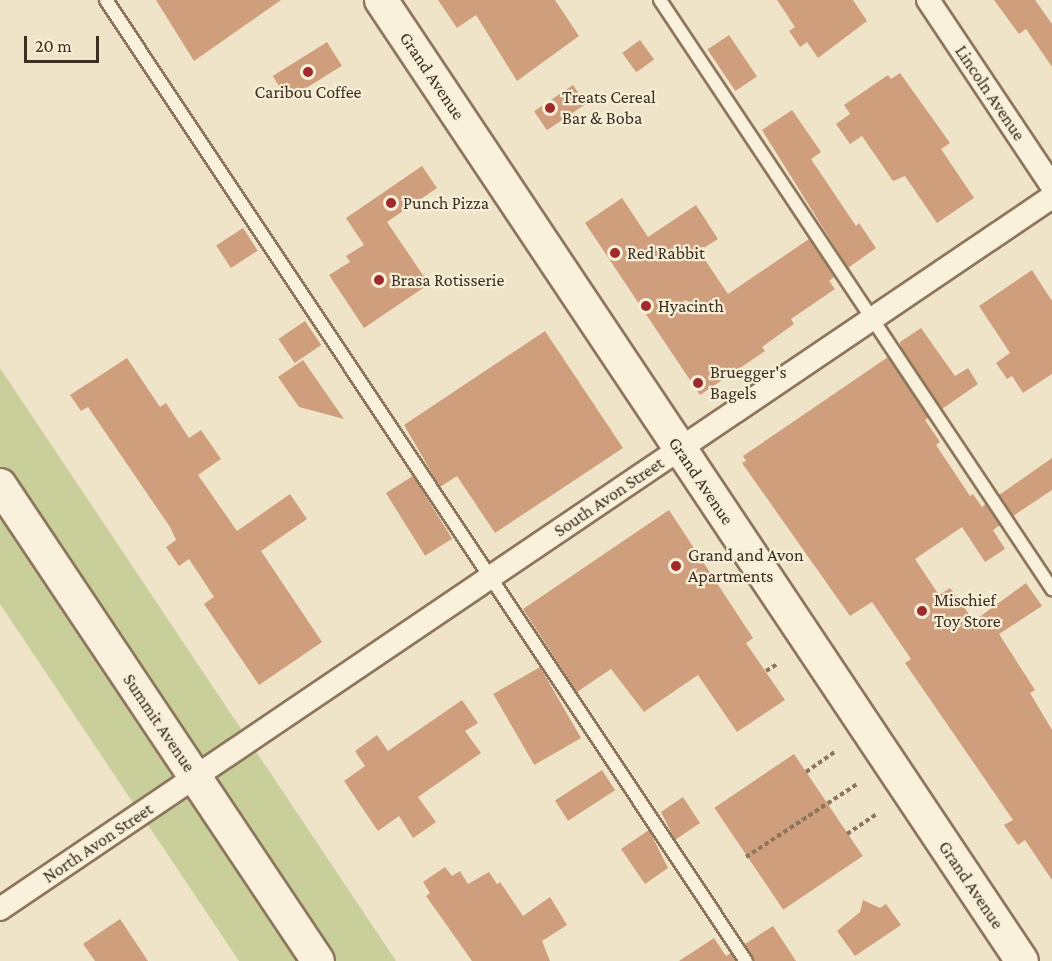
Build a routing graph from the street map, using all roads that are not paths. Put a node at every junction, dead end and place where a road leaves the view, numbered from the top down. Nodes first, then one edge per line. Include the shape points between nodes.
1 (106, 0) edge
2 (381, 0) edge
3 (660, 0) edge
4 (928, 0) edge
5 (1052, 186) edge
6 (1052, 197) edge
7 (872, 321) junction
8 (680, 449) junction
9 (0, 485) edge
10 (490, 578) junction
11 (1052, 589) edge
12 (196, 777) junction
13 (0, 909) edge
14 (318, 961) edge
15 (746, 961) edge
16 (1022, 961) edge

1 - 10 lane
2 - 8 main road, Grand Avenue
3 - 7 lane
4 - 5 street, Lincoln Avenue
6 - 7 street, South Avon Street
7 - 8 street, South Avon Street
7 - 11 lane
8 - 10 street, South Avon Street
8 - 16 main road, Grand Avenue
9 - 12 main road, Summit Avenue
10 - 12 street, South Avon Street
10 - 15 lane
12 - 13 street, North Avon Street
12 - 14 main road, Summit Avenue

